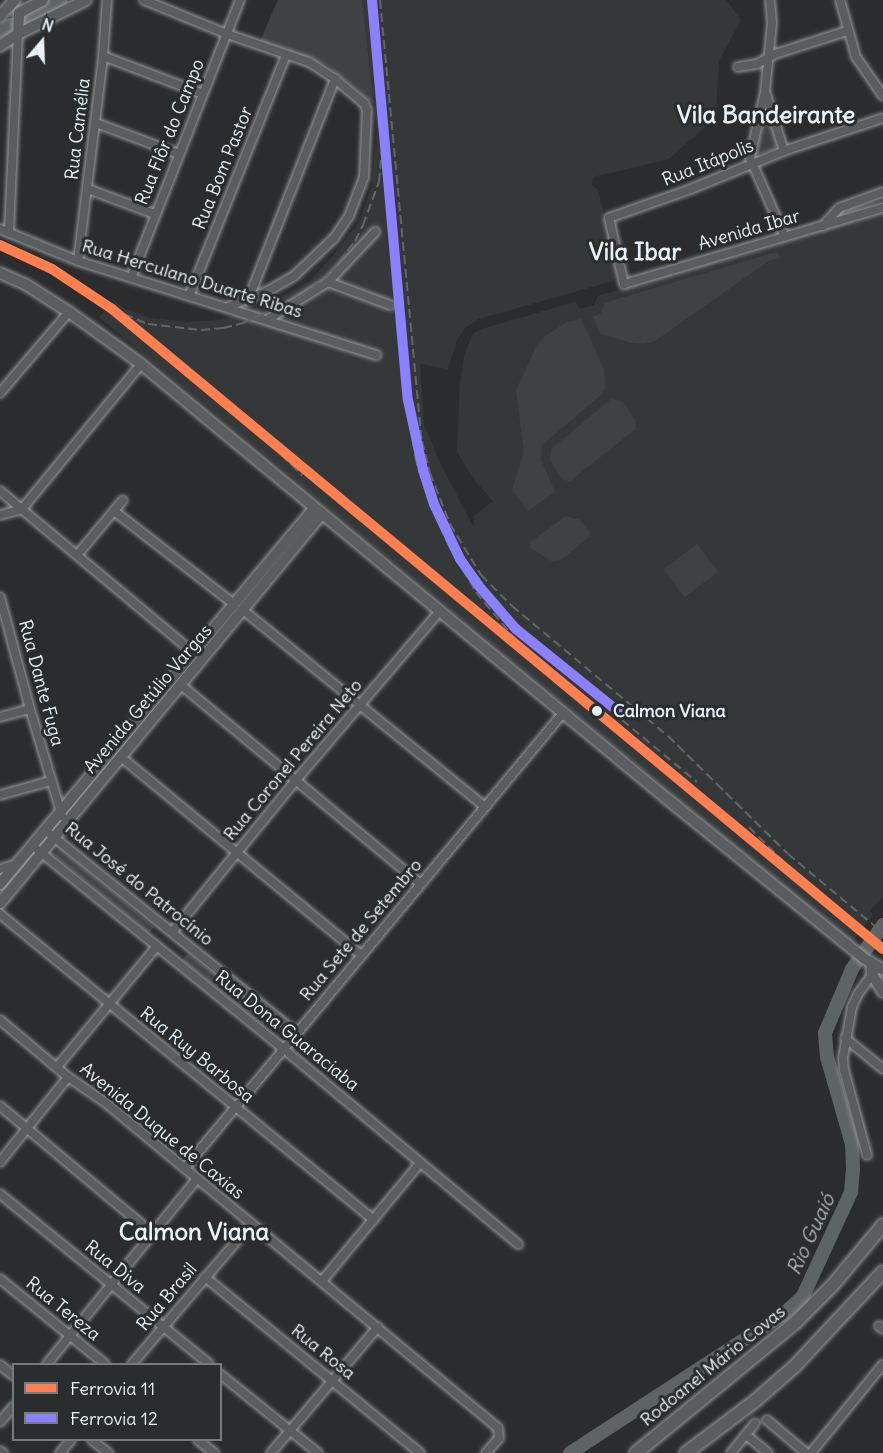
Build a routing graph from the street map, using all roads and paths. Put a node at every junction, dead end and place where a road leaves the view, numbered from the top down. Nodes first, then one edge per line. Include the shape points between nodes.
1 (43, 0) edge
2 (86, 0) edge
3 (107, 0) edge
4 (144, 0) edge
5 (240, 0) edge
6 (770, 0) edge
7 (840, 0) edge
8 (13, 3) edge
9 (0, 16) edge
10 (0, 21) edge
11 (18, 29) junction
12 (847, 31) junction
13 (227, 34) junction
14 (0, 44) edge
15 (286, 55) junction
16 (103, 56) junction
17 (768, 58) junction
18 (738, 67) dead end
19 (335, 80) junction
20 (765, 92) junction
21 (203, 94) junction
22 (883, 96) edge
23 (883, 118) edge
24 (96, 123) junction
25 (784, 151) junction
26 (179, 154) junction
27 (751, 164) junction
28 (88, 189) junction
29 (883, 192) edge
30 (883, 208) edge
31 (154, 214) junction
32 (823, 226) junction
33 (4, 230) edge
34 (375, 232) dead end
35 (785, 237) junction
36 (78, 261) junction
37 (0, 273) edge
38 (131, 278) junction
39 (328, 282) junction
40 (624, 284) joint
41 (190, 294) junction
42 (248, 300) junction
43 (390, 305) dead end
44 (228, 307) junction
45 (69, 312) junction
46 (267, 320) junction
47 (376, 355) dead end
48 (141, 364) junction
49 (2, 387) edge
50 (0, 491) edge
51 (123, 500) dead end
52 (22, 509) junction
53 (114, 511) junction
54 (317, 512) junction
55 (0, 515) edge
56 (78, 554) junction
57 (0, 597) edge
58 (239, 608) junction
59 (440, 611) junction
60 (194, 653) junction
61 (181, 685) junction
62 (360, 703) junction
63 (30, 709) junction
64 (563, 713) junction
65 (0, 717) edge
66 (121, 757) junction
67 (296, 780) junction
68 (51, 781) junction
69 (0, 795) edge
70 (485, 807) junction
71 (60, 812) junction
72 (67, 823) junction
73 (45, 830) junction
74 (55, 837) junction
75 (38, 849) junction
76 (237, 853) junction
77 (16, 864) junction
78 (0, 868) edge
79 (0, 884) edge
80 (421, 884) junction
81 (0, 903) edge
82 (0, 914) edge
83 (173, 931) junction
84 (157, 946) junction
85 (362, 955) junction
86 (874, 966) edge
87 (883, 992) edge
88 (109, 1006) junction
89 (0, 1020) edge
90 (297, 1033) junction
91 (845, 1038) junction
92 (284, 1048) junction
93 (57, 1067) junction
94 (883, 1070) edge
95 (68, 1077) junction
96 (0, 1106) edge
97 (237, 1108) junction
98 (27, 1127) junction
99 (867, 1155) dead end
100 (0, 1162) edge
101 (420, 1162) junction
102 (185, 1168) junction
103 (197, 1179) junction
104 (0, 1194) edge
105 (374, 1220) junction
106 (251, 1224) junction
107 (883, 1225) edge
108 (153, 1234) junction
109 (518, 1244) dead end
110 (883, 1272) edge
111 (205, 1277) junction
112 (0, 1279) edge
113 (322, 1281) junction
114 (112, 1286) junction
115 (163, 1327) junction
116 (378, 1327) junction
117 (71, 1336) junction
118 (49, 1363) edge
119 (103, 1363) edge
120 (134, 1363) edge
121 (207, 1363) edge
122 (883, 1364) edge
123 (0, 1365) edge
124 (12, 1374) edge
125 (222, 1376) edge
126 (332, 1380) junction
127 (12, 1408) edge
128 (767, 1420) dead end
129 (0, 1422) edge
130 (755, 1423) dead end
131 (290, 1430) junction
132 (746, 1435) junction
133 (70, 1441) edge
134 (93, 1441) edge
135 (199, 1441) edge
136 (60, 1453) edge
137 (108, 1453) edge
138 (214, 1453) edge
139 (271, 1453) edge
140 (318, 1453) edge
141 (420, 1453) edge
142 (486, 1453) edge
143 (636, 1453) edge
144 (686, 1453) edge
145 (731, 1453) edge
146 (768, 1453) edge
147 (807, 1453) edge
148 (811, 1453) edge

1 - 11 main road via 19,13
2 - 11 main road
3 - 16 street, Rua Camélia
4 - 13 street
5 - 13 street, Rua Flôr do Campo
6 - 17 street
7 - 12 street
8 - 9 main road
8 - 10 street
11 - 14 main road
11 - 33 street
12 - 17 street
12 - 22 street via 856,57
13 - 15 street
13 - 21 street, Rua Flôr do Campo
15 - 19 street via 309,63
15 - 41 street, Rua Bom Pastor
16 - 21 street
16 - 24 street, Rua Camélia
17 - 18 street
17 - 20 street
19 - 42 street
19 - 42 street via 364,103 367,110 364,177 344,223 315,259 294,276
20 - 25 street
20 - 27 street
21 - 26 street, Rua Flôr do Campo
23 - 25 street, Rua Itápolis
24 - 26 street
24 - 28 street, Rua Camélia
25 - 27 street, Rua Itápolis
26 - 31 street, Rua Flôr do Campo
27 - 35 street
27 - 40 street, Rua Itápolis via 609,218
28 - 31 street
28 - 36 street, Rua Camélia
29 - 32 street via 840,208
30 - 32 street, Avenida Ibar
31 - 38 street, Rua Flôr do Campo
32 - 35 street, Avenida Ibar
33 - 36 street, Rua Herculano Duarte Ribas
34 - 39 street
35 - 40 street, Avenida Ibar
36 - 38 street, Rua Herculano Duarte Ribas
37 - 45 main road
38 - 41 street, Rua Herculano Duarte Ribas
39 - 43 street
39 - 46 street
41 - 44 street, Rua Herculano Duarte Ribas
42 - 44 street
44 - 46 street, Rua Herculano Duarte Ribas
45 - 48 main road
45 - 49 street
46 - 47 street, Rua Herculano Duarte Ribas
48 - 52 street
48 - 54 main road
50 - 52 street
51 - 53 street
52 - 55 street
52 - 56 street
53 - 56 street
53 - 58 street
54 - 58 main road, Avenida Getúlio Vargas
54 - 59 main road
56 - 60 street
57 - 63 street, Rua Dante Fuga
58 - 60 main road, Avenida Getúlio Vargas
58 - 61 main road, Avenida Getúlio Vargas
58 - 62 street
59 - 62 street, Rua Coronel Pereira Neto
59 - 64 main road
60 - 61 main road via 195,662
60 - 71 main road, Avenida Getúlio Vargas
61 - 66 main road, Avenida Getúlio Vargas
61 - 67 street
62 - 67 street, Rua Coronel Pereira Neto
62 - 70 street
63 - 65 street
63 - 68 street, Rua Dante Fuga
64 - 70 street, Rua Sete de Setembro
64 - 86 main road
66 - 72 main road, Avenida Getúlio Vargas
66 - 76 street
67 - 76 street, Rua Coronel Pereira Neto
67 - 80 street
68 - 69 street
68 - 71 street, Rua Dante Fuga
70 - 80 street, Rua Sete de Setembro
71 - 72 street, Rua Dante Fuga
71 - 73 main road, Avenida Getúlio Vargas
72 - 74 main road, Avenida Getúlio Vargas
73 - 74 street, Rua José do Patrocínio
73 - 75 main road, Avenida Getúlio Vargas
74 - 75 main road, Avenida Getúlio Vargas
74 - 83 street, Rua José do Patrocínio
75 - 77 main road, Avenida Getúlio Vargas
75 - 81 main road, Avenida Getúlio Vargas
75 - 84 street, Rua Dona Guaraciaba
76 - 83 street, Rua Coronel Pereira Neto
76 - 85 street
77 - 78 street
77 - 79 main road, Avenida Getúlio Vargas
80 - 85 street, Rua Sete de Setembro
82 - 88 street, Rua Ruy Barbosa
83 - 90 street, Rua José do Patrocínio
84 - 88 street
84 - 92 street, Rua Dona Guaraciaba
85 - 90 street, Rua Sete de Setembro
86 - 87 main road
86 - 91 street via 858,994
88 - 93 street
88 - 97 street, Rua Ruy Barbosa
89 - 93 street, Avenida Duque de Caxias
90 - 92 street, Rua Sete de Setembro
91 - 94 street
91 - 99 street via 844,1070
92 - 97 street, Rua Sete de Setembro
92 - 101 street, Rua Dona Guaraciaba
93 - 95 street, Avenida Duque de Caxias
95 - 98 street
95 - 102 street, Avenida Duque de Caxias
96 - 98 street
97 - 102 street, Rua Sete de Setembro
97 - 105 street, Rua Ruy Barbosa
98 - 100 street
98 - 108 street
101 - 105 street
101 - 109 street, Rua Dona Guaraciaba
102 - 103 street, Avenida Duque de Caxias
103 - 106 street, Avenida Duque de Caxias
103 - 108 street
104 - 114 street, Rua Diva
105 - 113 street
106 - 111 street, Rua Brasil
106 - 113 street, Avenida Duque de Caxias
107 - 143 highway, Rodoanel Mário Covas via 797,1321
108 - 114 street
110 - 144 highway via 794,1367
111 - 115 street, Rua Brasil
111 - 126 street, Rua Rosa
112 - 117 street, Rua Tereza
113 - 116 street, Avenida Duque de Caxias
114 - 115 street, Rua Diva
114 - 117 street
115 - 120 street, Rua Brasil
115 - 121 street, Rua Diva
116 - 126 street
116 - 142 street, Avenida Duque de Caxias via 498,1428 499,1438
117 - 118 street
117 - 119 street, Rua Tereza
122 - 148 street
123 - 124 street
125 - 131 street
126 - 131 street
126 - 141 street, Rua Rosa
127 - 129 street
128 - 147 street
130 - 132 street
131 - 139 street
131 - 140 street
132 - 145 street
132 - 146 street
133 - 136 street
134 - 137 street
135 - 138 street

